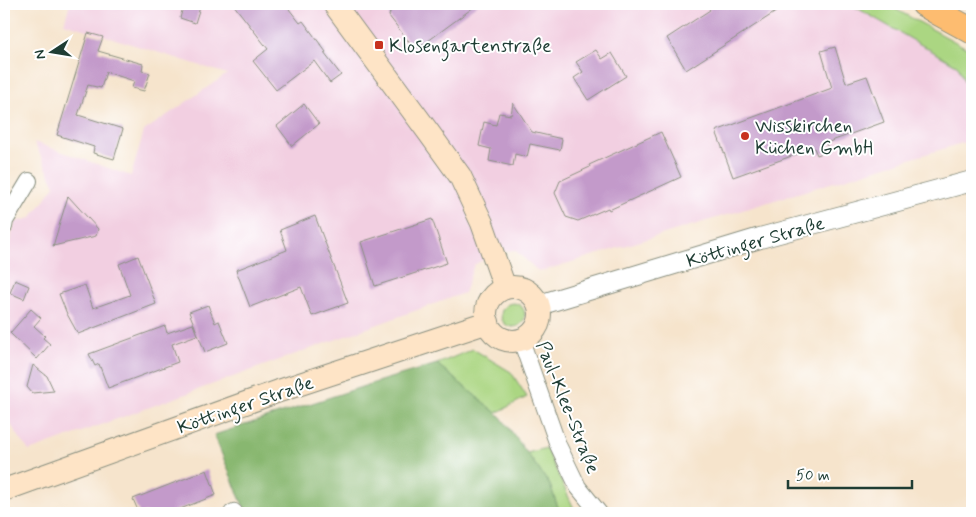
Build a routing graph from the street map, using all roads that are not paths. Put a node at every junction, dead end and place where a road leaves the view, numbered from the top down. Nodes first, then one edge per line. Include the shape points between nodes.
1 (334, 4) edge
2 (924, 4) edge
3 (972, 31) edge
4 (29, 181) dead end
5 (972, 181) edge
6 (4, 227) edge
7 (505, 288) junction
8 (539, 305) junction
9 (488, 322) junction
10 (521, 340) junction
11 (4, 490) edge
12 (599, 513) edge

1 - 7 main road via 460,176 482,223
2 - 3 main road
4 - 6 street
5 - 8 street, Köttinger Straße via 760,238
7 - 8 main road via 525,290
7 - 9 main road via 489,302
8 - 10 main road via 537,326
9 - 10 main road via 501,338
9 - 11 main road, Köttinger Straße via 279,391
10 - 12 street, Paul-Klee-Straße via 558,445 578,487

